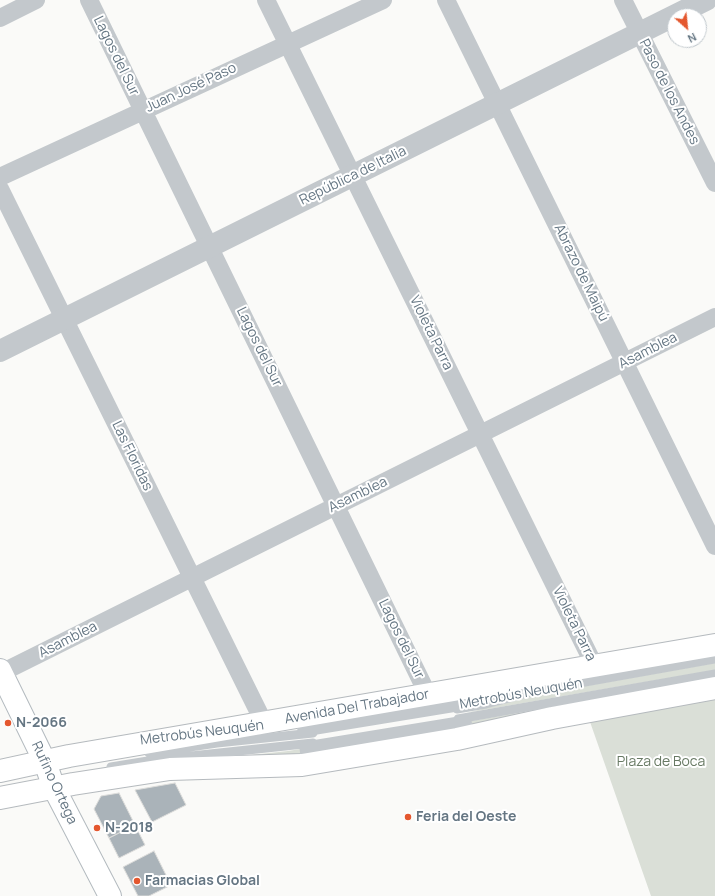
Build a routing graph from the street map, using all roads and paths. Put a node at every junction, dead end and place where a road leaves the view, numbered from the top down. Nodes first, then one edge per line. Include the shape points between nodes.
1 (36, 0) edge
2 (89, 0) edge
3 (266, 0) edge
4 (383, 0) edge
5 (446, 0) edge
6 (623, 0) edge
7 (706, 0) edge
8 (0, 18) edge
9 (640, 33) junction
10 (288, 44) junction
11 (497, 104) junction
12 (143, 111) junction
13 (353, 176) junction
14 (0, 177) edge
15 (715, 183) edge
16 (0, 189) edge
17 (210, 247) junction
18 (715, 317) edge
19 (64, 319) junction
20 (0, 352) edge
21 (625, 362) junction
22 (481, 434) junction
23 (336, 506) junction
24 (715, 546) edge
25 (192, 578) junction
26 (715, 645) edge
27 (715, 659) edge
28 (595, 666) junction
29 (1, 672) edge
30 (715, 674) edge
31 (715, 688) edge
32 (428, 695) junction
33 (463, 704) joint
34 (264, 723) junction
35 (467, 730) joint
36 (100, 769) dead end
37 (50, 774) junction
38 (2, 782) edge
39 (0, 790) edge
40 (110, 896) edge

1 - 8 street
2 - 12 street, Lagos del Sur
3 - 10 street, Violeta Parra
4 - 10 street, Juan José Paso
5 - 11 street, Abrazo de Maipú
6 - 9 street, Paso de los Andes
7 - 9 street, República de Italia
9 - 11 street, República de Italia
9 - 15 street, Paso de los Andes
10 - 12 street, Juan José Paso
10 - 13 street, Violeta Parra
11 - 13 street, República de Italia
11 - 21 street, Abrazo de Maipú
12 - 14 street, Juan José Paso
12 - 17 street, Lagos del Sur
13 - 17 street, República de Italia
13 - 22 street, Violeta Parra
16 - 19 street, Las Floridas
17 - 19 street, República de Italia
17 - 23 street, Lagos del Sur
18 - 21 street, Asamblea
19 - 20 street, República de Italia
19 - 25 street, Las Floridas
21 - 22 street, Asamblea
21 - 24 street, Abrazo de Maipú
22 - 23 street, Asamblea
22 - 28 street, Violeta Parra
23 - 25 street, Asamblea
23 - 32 street, Lagos del Sur
25 - 29 street, Asamblea
25 - 34 street, Las Floridas
26 - 28 main road, Avenida Del Trabajador
27 - 37 lane, Metrobús Neuquén via 540,690 486,704 314,733 217,743 73,764
28 - 32 main road, Avenida Del Trabajador
29 - 37 main road, Rufino Ortega
30 - 36 lane, Metrobús Neuquén via 293,746 154,760
31 - 37 main road, Avenida Del Trabajador via 449,740 302,765 177,768 77,783
32 - 34 main road, Avenida Del Trabajador
33 - 33 street via 462,696 303,723 304,730
34 - 37 main road, Avenida Del Trabajador
35 - 35 street via 465,722 306,748 307,756
37 - 38 main road, Avenida Del Trabajador
37 - 39 lane, Metrobús Neuquén
37 - 40 main road, Rufino Ortega

